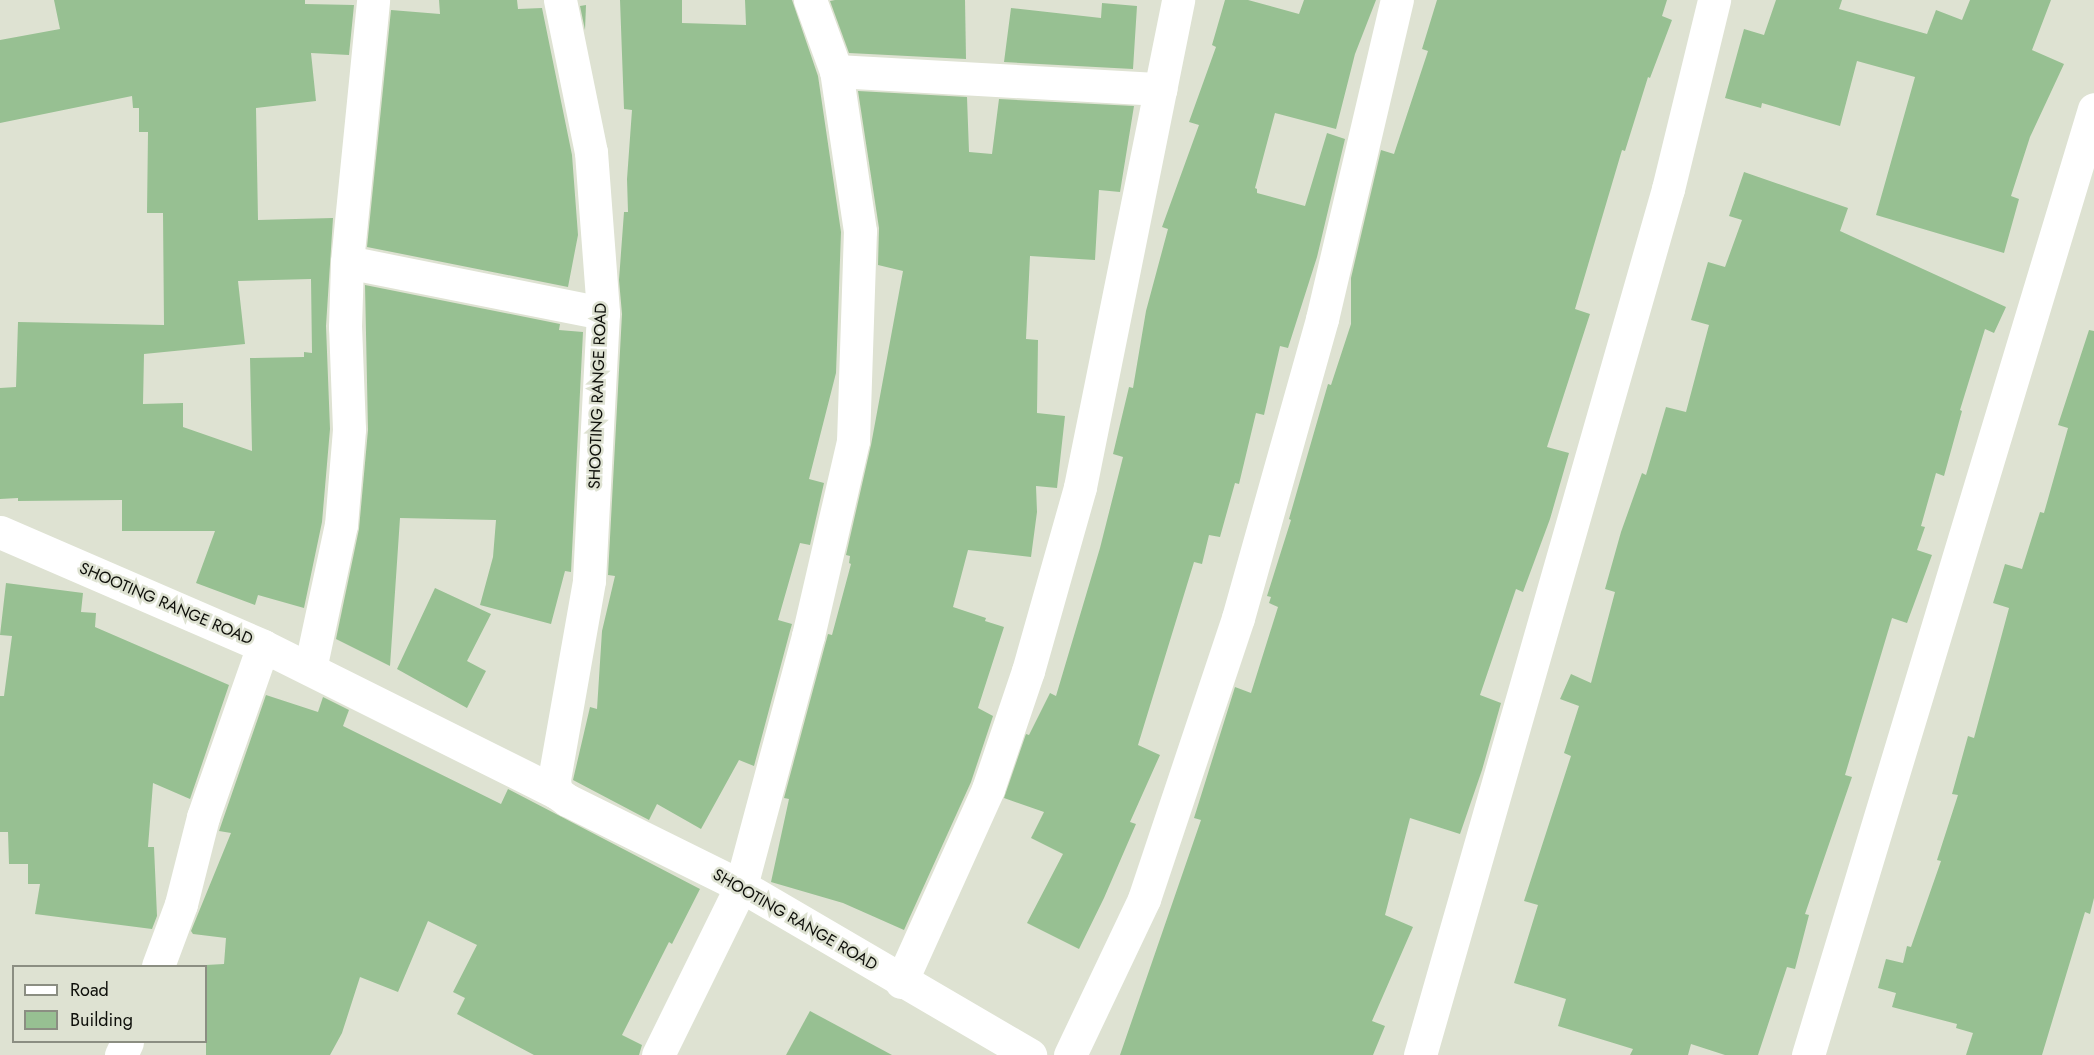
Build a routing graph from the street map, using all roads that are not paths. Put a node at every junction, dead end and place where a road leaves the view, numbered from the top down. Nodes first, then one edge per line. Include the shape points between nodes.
1 (373, 0) edge
2 (560, 0) edge
3 (810, 0) edge
4 (1178, 0) edge
5 (1397, 0) edge
6 (1714, 0) edge
7 (836, 71) junction
8 (1161, 89) junction
9 (2094, 109) edge
10 (347, 262) junction
11 (603, 313) junction
12 (0, 532) edge
13 (263, 646) junction
14 (310, 669) junction
15 (556, 792) junction
16 (741, 886) junction
17 (158, 965) edge
18 (901, 982) junction
19 (658, 1055) edge
20 (1030, 1055) edge
21 (1070, 1055) edge
22 (1420, 1055) edge
23 (1808, 1055) edge

1 - 10 street
2 - 11 street, SHOOTING RANGE ROAD via 591,153
3 - 7 street
4 - 8 street
5 - 21 street via 1322,319 1238,618 1144,899
6 - 22 street via 1665,201
7 - 8 street
7 - 16 street via 860,231 853,441 808,636
8 - 18 street via 1080,487 1028,671 988,789
9 - 23 street
10 - 11 street
10 - 14 street via 349,429 341,525
11 - 15 street, SHOOTING RANGE ROAD via 589,581 554,780
12 - 13 street, SHOOTING RANGE ROAD
13 - 14 street, SHOOTING RANGE ROAD
13 - 17 street via 203,817 181,904
14 - 15 street, SHOOTING RANGE ROAD
15 - 16 street, SHOOTING RANGE ROAD
16 - 18 street, SHOOTING RANGE ROAD
16 - 19 street
18 - 20 street, SHOOTING RANGE ROAD

